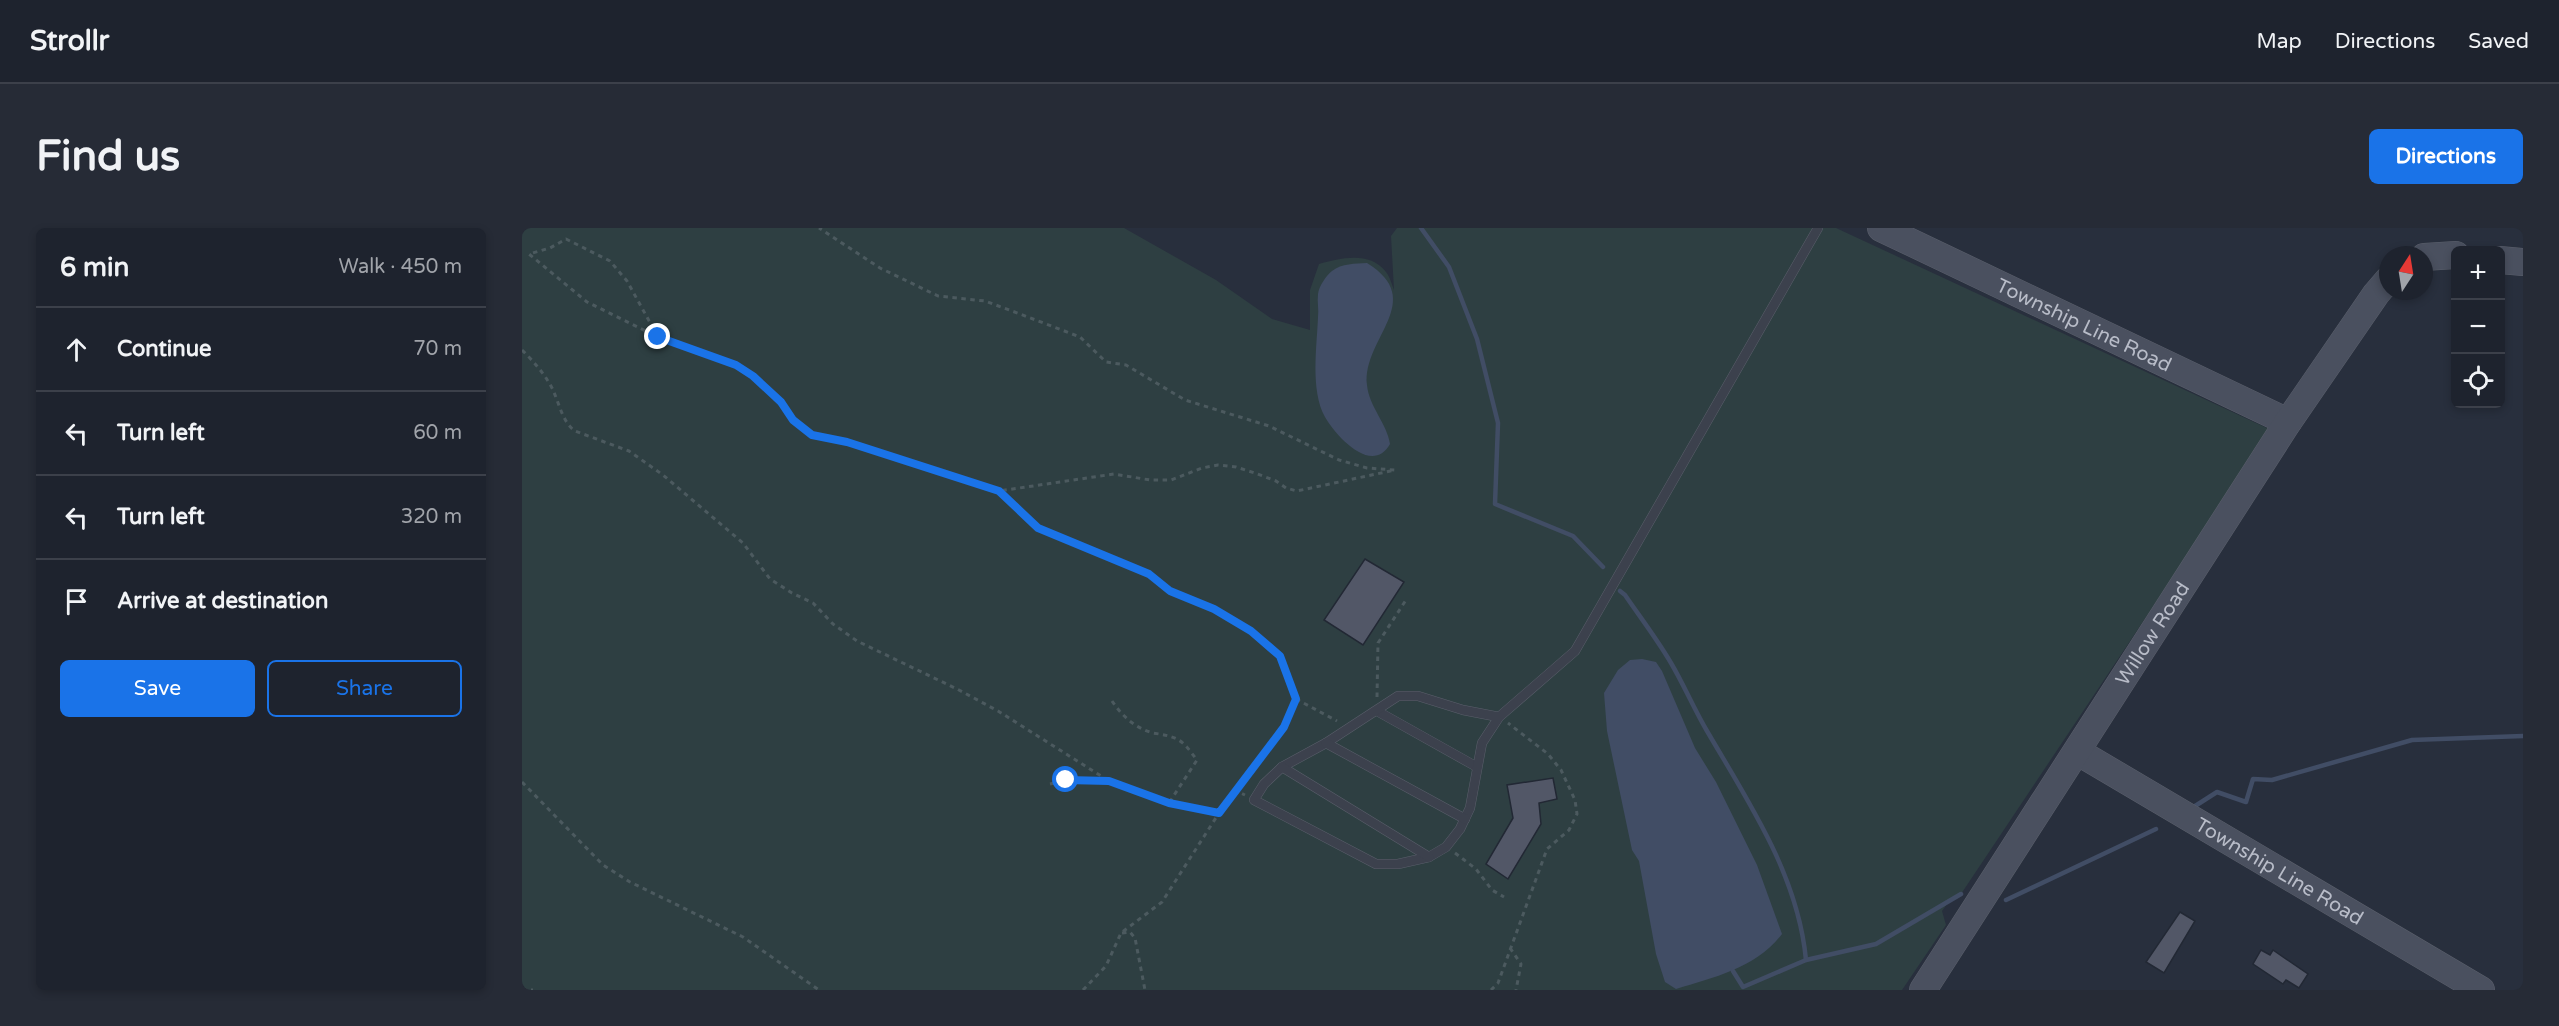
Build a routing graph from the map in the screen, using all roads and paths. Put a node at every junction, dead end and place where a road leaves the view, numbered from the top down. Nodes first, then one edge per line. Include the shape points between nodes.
1 (819, 228) edge
2 (1818, 228) edge
3 (1881, 228) edge
4 (2451, 255) edge
5 (2433, 256) edge
6 (2505, 260) edge
7 (2523, 262) edge
8 (2379, 290) edge
9 (658, 337) junction
10 (522, 350) edge
11 (2288, 422) junction
12 (999, 491) junction
13 (1406, 600) dead end
14 (1296, 699) junction
15 (1112, 700) dead end
16 (1377, 711) junction
17 (1499, 717) junction
18 (1348, 727) junction
19 (1326, 743) junction
20 (2078, 752) junction
21 (1282, 767) junction
22 (1477, 767) junction
23 (1109, 781) junction
24 (522, 782) edge
25 (1050, 784) dead end
26 (1236, 791) junction
27 (1254, 800) junction
28 (1169, 803) junction
29 (1219, 813) junction
30 (1465, 819) junction
31 (1446, 847) junction
32 (1429, 856) junction
33 (1504, 897) dead end
34 (1121, 933) junction
35 (1510, 948) junction
36 (522, 990) edge
37 (532, 990) edge
38 (819, 990) edge
39 (1083, 990) edge
40 (1145, 990) edge
41 (1491, 990) edge
42 (1516, 990) edge
43 (1923, 990) edge
44 (2481, 990) edge

1 - 12 path via 880,268 938,296 985,302 1080,337 1106,363 1126,365 1185,400 1269,426 1339,460 1366,468 1395,470 1297,491 1236,467 1218,465 1171,480 1114,474
2 - 17 lane via 1575,651
3 - 11 street, Township Line Road
4 - 5 street
6 - 7 street
8 - 11 street, Willow Road
9 - 9 path via 587,302 529,254 566,239 610,261 627,281
9 - 12 path via 736,365 760,382 793,420 812,435 847,442
10 - 23 path via 541,369 568,427 629,451 663,475 743,543 770,579 813,603 857,641 998,711
11 - 20 street, Willow Road
12 - 14 path via 1038,528 1149,574 1170,591 1214,609 1251,631 1280,656
13 - 16 path via 1378,643
14 - 18 path
14 - 26 path via 1284,727
15 - 28 path via 1131,723 1171,736 1197,760
16 - 17 lane via 1398,696 1418,696
16 - 18 lane
16 - 22 lane
17 - 22 lane via 1482,743
17 - 35 path via 1548,753 1568,784 1577,814 1569,830 1547,849
18 - 19 lane
19 - 21 lane
19 - 30 lane
20 - 43 street, Willow Road
20 - 44 street, Township Line Road
21 - 27 lane
21 - 32 lane
22 - 30 lane
23 - 25 path via 1066,780
23 - 28 path
24 - 38 path via 603,866 742,937
26 - 27 path
26 - 29 path
27 - 32 lane via 1376,864 1398,864
28 - 29 path
29 - 34 path via 1162,902
30 - 31 lane
31 - 32 lane
31 - 33 path
34 - 39 path via 1106,966
34 - 40 path via 1130,933 1135,938
35 - 41 path via 1498,983
35 - 42 path via 1521,964
36 - 37 path

